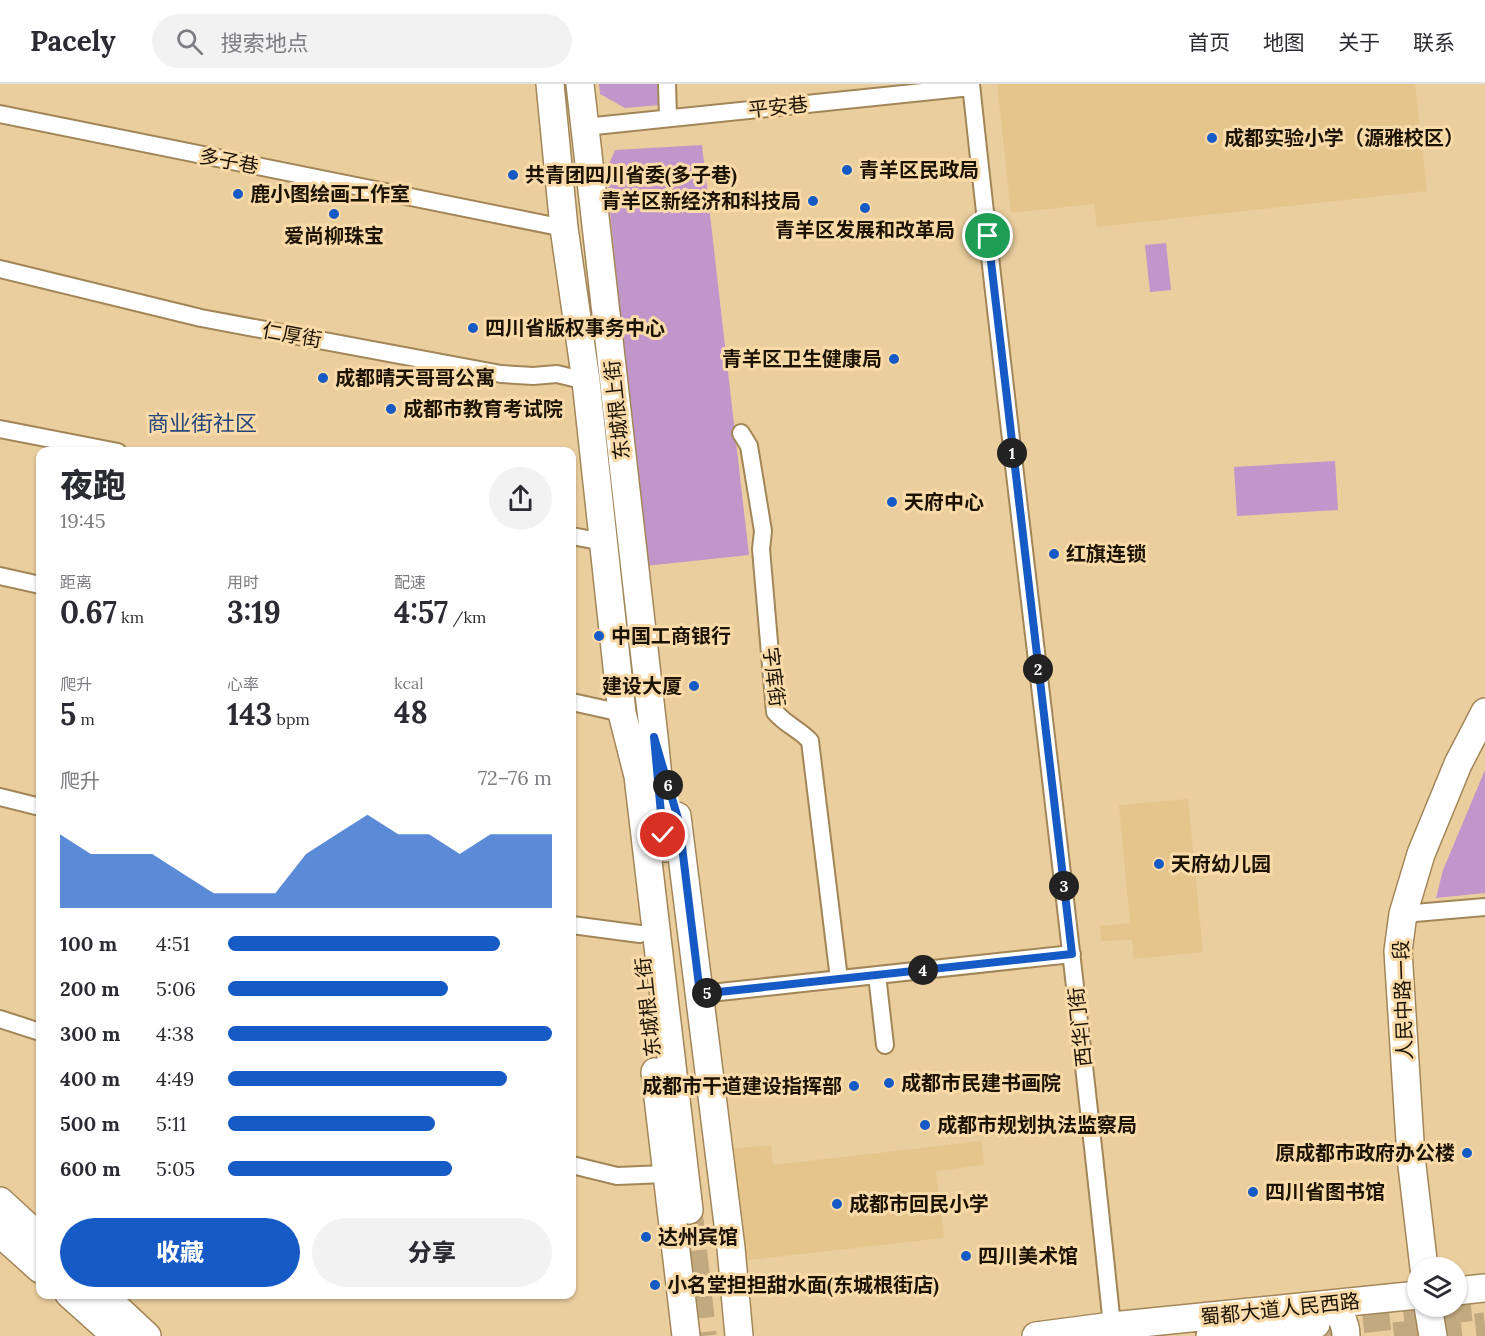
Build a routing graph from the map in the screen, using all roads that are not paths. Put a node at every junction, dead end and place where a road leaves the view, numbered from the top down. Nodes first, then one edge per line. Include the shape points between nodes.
1 (550, 84) edge
2 (580, 84) edge
3 (667, 84) edge
4 (971, 85) edge
5 (0, 114) edge
6 (668, 118) junction
7 (585, 127) junction
8 (564, 228) junction
9 (0, 269) edge
10 (586, 381) junction
11 (0, 429) edge
12 (741, 434) dead end
13 (92, 447) edge
14 (576, 537) edge
15 (603, 542) junction
16 (0, 576) edge
17 (36, 584) edge
18 (576, 703) edge
19 (1485, 712) edge
20 (622, 713) junction
21 (654, 737) junction
22 (0, 797) edge
23 (36, 806) edge
24 (1485, 907) edge
25 (1403, 914) junction
26 (576, 926) edge
27 (640, 934) junction
28 (1072, 954) junction
29 (877, 975) junction
30 (839, 979) junction
31 (700, 994) junction
32 (0, 1019) edge
33 (36, 1031) edge
34 (885, 1045) dead end
35 (576, 1166) edge
36 (665, 1174) junction
37 (0, 1201) edge
38 (0, 1233) edge
39 (36, 1234) edge
40 (1423, 1257) edge
41 (36, 1265) edge
42 (1485, 1288) edge
43 (1467, 1290) edge
44 (1407, 1297) edge
45 (75, 1299) edge
46 (107, 1299) edge
47 (1322, 1314) junction
48 (1430, 1317) edge
49 (1112, 1326) junction
50 (116, 1336) edge
51 (147, 1336) edge
52 (686, 1336) edge
53 (739, 1336) edge
54 (1036, 1336) edge
55 (1210, 1336) edge
56 (1346, 1336) edge
57 (1433, 1336) edge

1 - 8 main road, 东城根上街
2 - 7 main road, 东城根上街
3 - 6 street
4 - 6 street, 平安巷
4 - 28 street, 西华门街
5 - 8 street, 多子巷
6 - 7 street, 平安巷
7 - 21 main road, 东城根上街
8 - 10 main road, 东城根上街
9 - 10 street, 仁厚街 via 201,318 501,374 557,374
10 - 15 main road, 东城根上街
11 - 13 street
12 - 30 street, 字库街 via 749,446 763,531 761,549 775,712 810,741
14 - 15 street
15 - 20 main road, 东城根上街
16 - 17 street
18 - 20 street
19 - 25 main road, 人民中路一段 via 1458,764 1421,854
20 - 21 main road, 东城根上街 via 638,776 698,1210
20 - 27 main road, 东城根上街 via 622,767
21 - 31 main road, 东城根上街 via 679,822
22 - 23 street
24 - 25 street
25 - 40 main road, 人民中路一段 via 1398,951 1411,1157
26 - 27 street
27 - 36 main road, 东城根上街
28 - 29 street
28 - 49 street, 西华门街
29 - 30 street
29 - 34 street
30 - 31 street
31 - 53 main road, 东城根上街
32 - 33 street
35 - 36 street via 617,1176
36 - 52 main road, 东城根上街
37 - 39 main road
38 - 41 main road
42 - 43 main road
44 - 47 main road, 蜀都大道人民西路
45 - 50 main road
46 - 51 main road
47 - 49 main road, 蜀都大道人民西路
47 - 55 main road, 蜀都大道人民西路
47 - 56 main road via 1341,1315
48 - 57 main road
49 - 54 main road, 蜀都大道人民西路

